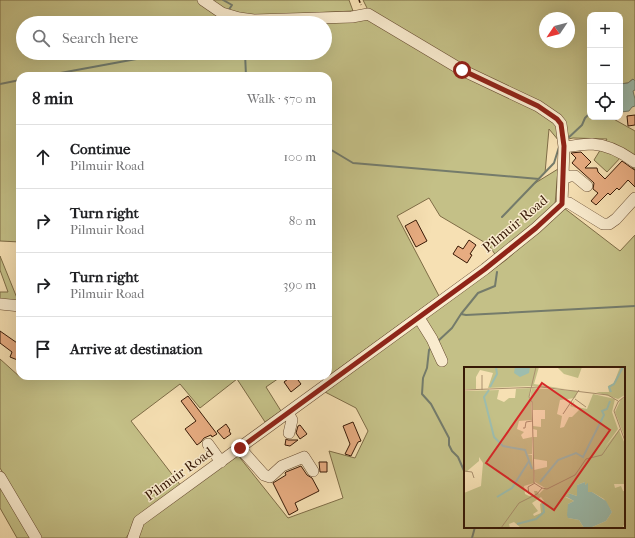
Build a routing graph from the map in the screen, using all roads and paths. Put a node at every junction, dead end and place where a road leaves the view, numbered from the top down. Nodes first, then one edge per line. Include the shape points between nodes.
1 (203, 0) edge
2 (360, 2) edge
3 (368, 14) junction
4 (232, 16) edge
5 (332, 18) edge
6 (564, 146) junction
7 (635, 162) edge
8 (563, 179) junction
9 (586, 186) dead end
10 (635, 198) edge
11 (562, 202) junction
12 (0, 304) edge
13 (16, 306) edge
14 (419, 318) junction
15 (442, 361) dead end
16 (288, 413) junction
17 (289, 433) dead end
18 (208, 444) dead end
19 (240, 448) junction
20 (221, 462) junction
21 (313, 471) dead end
22 (0, 477) edge
23 (36, 538) edge
24 (132, 538) edge

1 - 4 street via 222,13
2 - 3 street
3 - 5 street via 352,18
3 - 6 street, Pilmuir Road via 462,70 549,113 561,124
6 - 7 street via 599,145 625,155
6 - 8 street, Pilmuir Road
8 - 9 street via 576,176
8 - 11 street, Pilmuir Road
10 - 11 street via 609,224 603,224 569,203
11 - 14 street, Pilmuir Road via 536,228
12 - 13 street
14 - 15 street
14 - 16 street, Pilmuir Road
16 - 17 street via 292,420
16 - 19 street, Pilmuir Road
18 - 20 street
19 - 20 street, Pilmuir Road
19 - 21 street via 264,475 270,477 282,466 304,457
20 - 24 street, Pilmuir Road via 139,521
22 - 23 street

